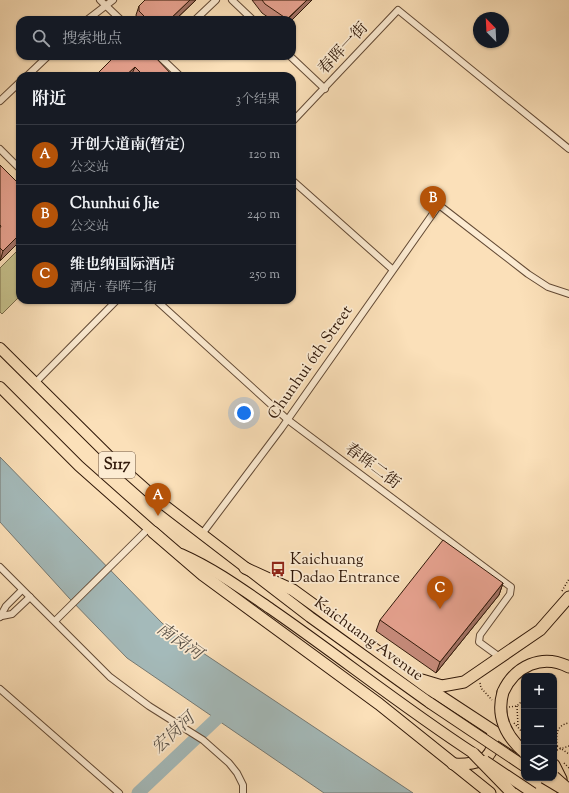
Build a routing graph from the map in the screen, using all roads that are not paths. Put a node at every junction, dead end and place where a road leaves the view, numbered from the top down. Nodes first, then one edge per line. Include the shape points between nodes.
1 (100, 0) edge
2 (114, 0) edge
3 (216, 0) edge
4 (232, 0) edge
5 (105, 5) junction
6 (92, 16) edge
7 (117, 16) edge
8 (199, 16) edge
9 (249, 16) edge
10 (44, 60) edge
11 (163, 60) edge
12 (294, 60) edge
13 (31, 72) edge
14 (176, 72) edge
15 (16, 86) edge
16 (325, 89) junction
17 (0, 101) edge
18 (296, 118) edge
19 (0, 149) edge
20 (569, 149) edge
21 (16, 164) edge
22 (296, 184) edge
23 (392, 268) junction
24 (569, 294) edge
25 (113, 304) edge
26 (160, 304) edge
27 (0, 348) edge
28 (35, 383) junction
29 (0, 387) edge
30 (288, 420) junction
31 (151, 530) junction
32 (202, 534) junction
33 (0, 567) edge
34 (245, 568) junction
35 (22, 590) junction
36 (564, 596) edge
37 (30, 597) junction
38 (1, 617) edge
39 (55, 621) junction
40 (500, 658) junction
41 (569, 667) edge
42 (416, 678) junction
43 (0, 688) edge
44 (490, 729) junction
45 (521, 748) edge
46 (521, 749) edge
47 (473, 753) junction
48 (453, 764) junction
49 (521, 764) edge
50 (557, 771) edge
51 (557, 780) edge
52 (549, 781) edge
53 (569, 790) edge
54 (118, 792) edge
55 (243, 793) edge
56 (490, 793) edge
57 (512, 793) edge
58 (533, 793) edge
59 (560, 793) edge
60 (569, 793) edge

1 - 5 street
2 - 5 street
3 - 8 street
4 - 9 street
5 - 6 street
5 - 7 street
10 - 13 street
11 - 14 street
12 - 16 street, 春晖一街
15 - 17 street
16 - 18 street, 春晖一街
16 - 20 street, 春晖一街 via 398,10
19 - 21 street
22 - 23 street
23 - 24 street, Chunhui 6th Street via 438,205 528,274 548,287
23 - 30 street, Chunhui 6th Street
25 - 28 street
26 - 30 street, 春晖二街
27 - 28 main road, Kaichuang Avenue / S117
28 - 32 main road, Kaichuang Avenue / S117 via 138,485
29 - 31 main road, Kaichuang Avenue / S117 via 74,461
30 - 32 street, Chunhui 6th Street
30 - 40 street, 春晖二街 via 511,587 510,594 480,635 479,642
31 - 39 street
31 - 47 main road, Kaichuang Avenue / S117 via 179,553 204,564 289,621 421,719
31 - 48 highway via 204,575 379,704
32 - 34 main road, Kaichuang Avenue / S117
33 - 35 street
34 - 42 highway via 293,590
34 - 49 main road, Kaichuang Avenue / S117, bridge via 406,687
35 - 37 street
35 - 38 street via 6,606
36 - 40 highway via 540,630
37 - 38 street via 12,614
37 - 39 street
39 - 55 street via 110,677 149,706 203,740 237,773 243,785
40 - 42 highway via 464,682 442,686
41 - 45 highway, bridge via 556,661 534,662 515,673 510,679 500,704 502,720 511,739
42 - 44 highway
43 - 54 street
44 - 46 highway
44 - 48 highway via 493,742 486,758 479,763
47 - 57 highway, bridge
47 - 58 main road, Kaichuang Avenue, bridge
48 - 56 highway
50 - 59 highway via 562,786
51 - 53 highway, bridge
52 - 60 main road, bridge

